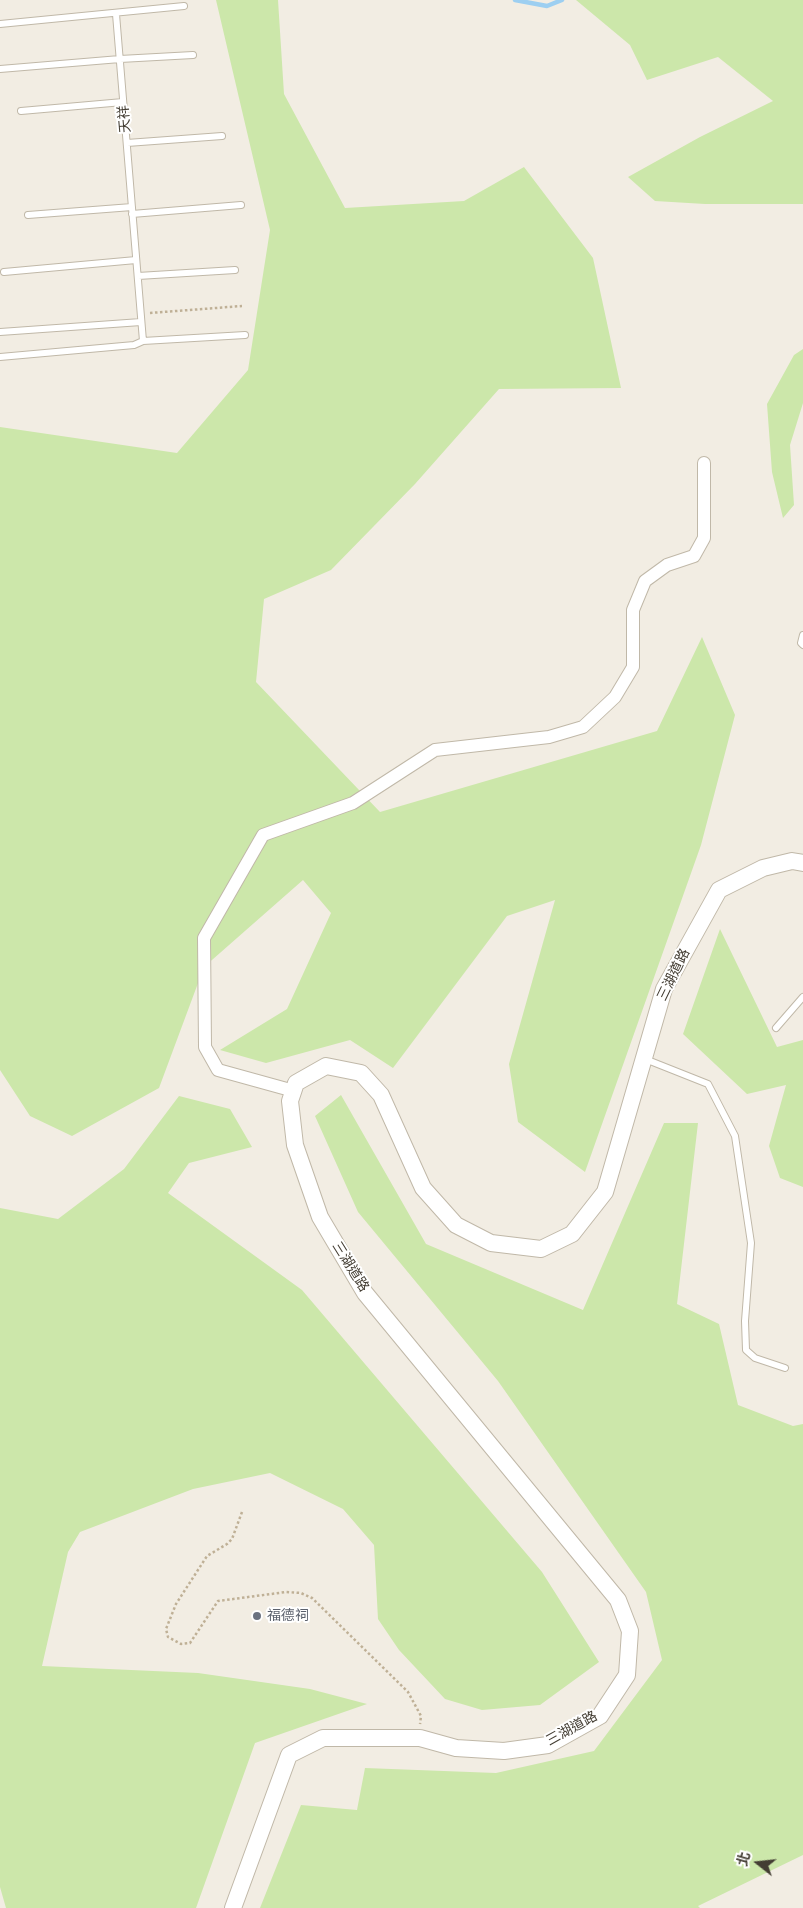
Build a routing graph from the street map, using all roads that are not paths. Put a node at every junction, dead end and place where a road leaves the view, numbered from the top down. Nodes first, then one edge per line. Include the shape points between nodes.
1 (184, 6) dead end
2 (116, 14) junction
3 (0, 24) edge
4 (192, 55) dead end
5 (120, 59) junction
6 (0, 69) edge
7 (123, 102) junction
8 (21, 111) dead end
9 (222, 136) dead end
10 (127, 143) junction
11 (241, 205) dead end
12 (132, 210) junction
13 (28, 215) dead end
14 (136, 260) junction
15 (235, 270) dead end
16 (4, 272) dead end
17 (138, 276) junction
18 (141, 322) junction
19 (0, 332) edge
20 (245, 335) dead end
21 (143, 341) junction
22 (0, 357) edge
23 (704, 463) dead end
24 (803, 635) edge
25 (803, 645) edge
26 (803, 864) edge
27 (803, 997) edge
28 (776, 1028) dead end
29 (644, 1058) junction
30 (294, 1091) junction
31 (784, 1368) dead end
32 (234, 1908) edge

1 - 2 lane
2 - 3 lane
2 - 5 lane, 天祥
4 - 5 lane
5 - 6 lane
5 - 7 lane, 天祥
7 - 8 lane
7 - 10 lane, 天祥
9 - 10 lane
10 - 12 lane, 天祥
11 - 12 lane
12 - 13 lane
12 - 14 lane, 天祥
14 - 16 lane
14 - 17 lane, 天祥
15 - 17 lane
17 - 18 lane, 天祥
18 - 19 lane
18 - 21 lane, 天祥
20 - 21 lane
21 - 22 lane via 134,345
23 - 30 street via 704,538 694,556 667,564 645,581 633,610 633,667 615,697 582,727 549,737 435,750 353,803 263,835 204,938 205,1047 218,1070
24 - 25 lane
26 - 29 street, 三湖道路 via 792,861 763,868 719,890 664,989
27 - 28 lane
29 - 30 street, 三湖道路 via 605,1192 572,1234 541,1249 492,1243 456,1225 423,1188 381,1096 361,1073 326,1066 296,1083
29 - 31 lane via 708,1084 734,1136 751,1243 746,1350 755,1358
30 - 32 street, 三湖道路 via 290,1101 295,1145 320,1217 365,1293 618,1600 630,1631 627,1675 600,1716 548,1745 504,1751 456,1748 420,1738 323,1738 289,1755

